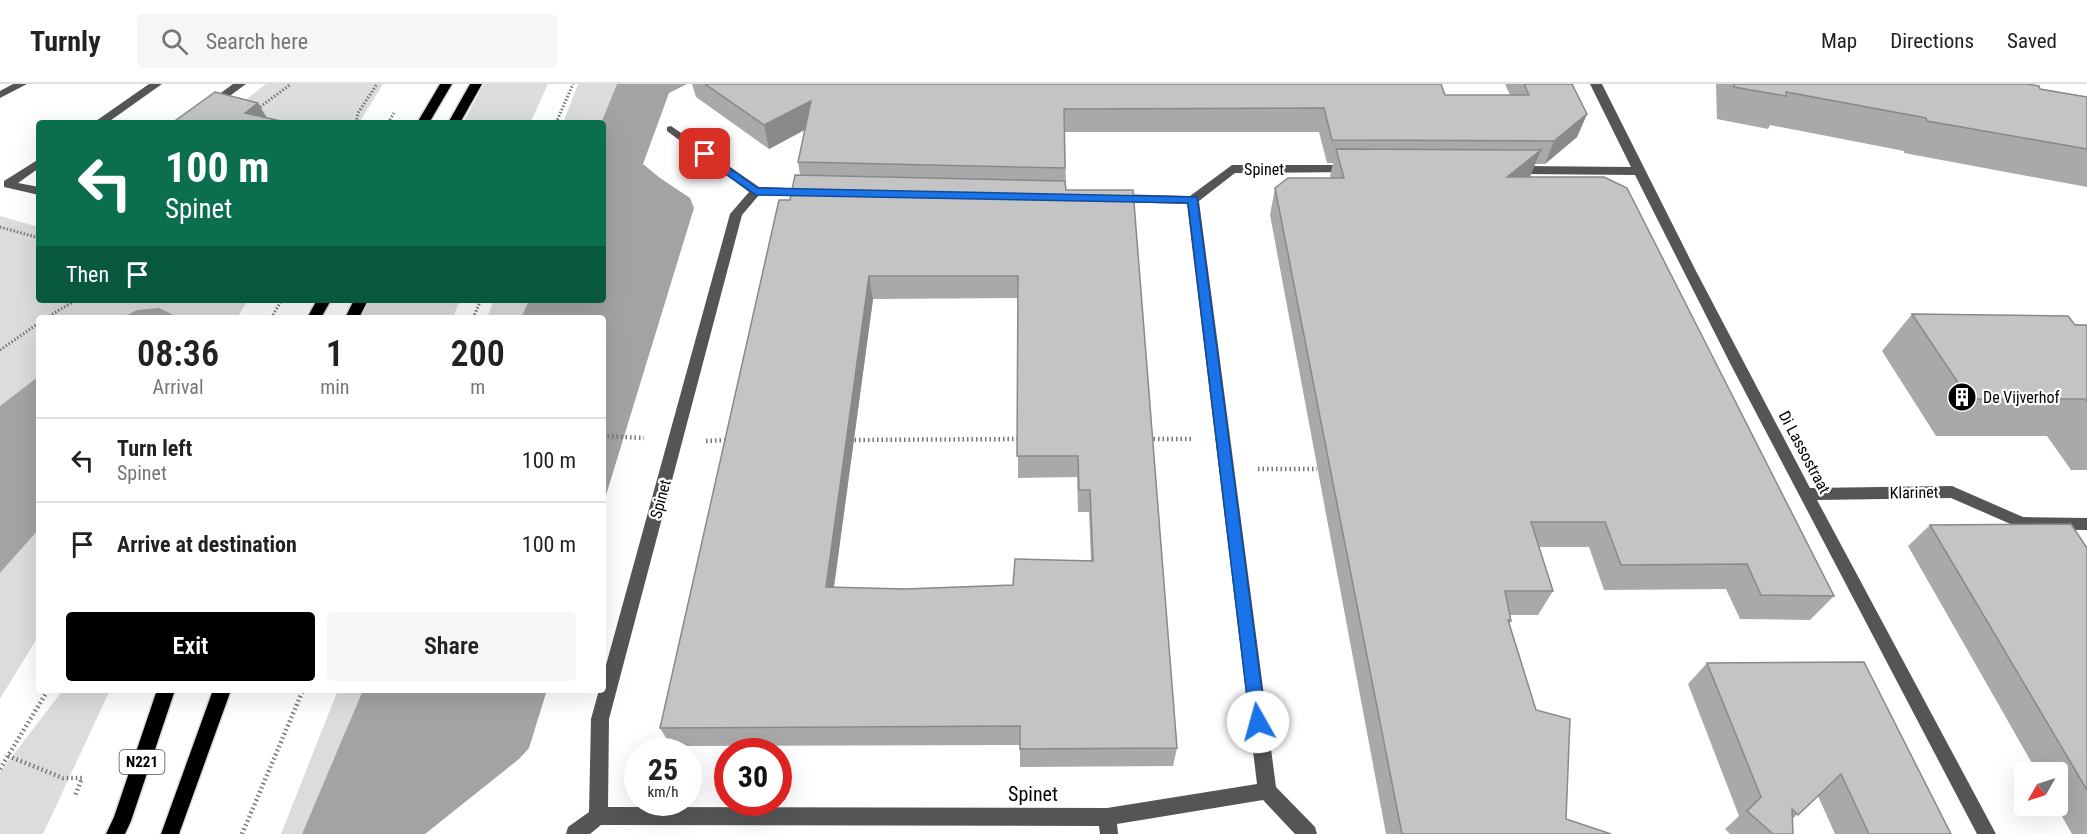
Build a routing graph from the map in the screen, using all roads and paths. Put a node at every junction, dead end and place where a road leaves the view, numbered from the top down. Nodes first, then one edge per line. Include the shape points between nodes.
1 (21, 84) edge
2 (156, 84) edge
3 (240, 84) edge
4 (291, 84) edge
5 (377, 84) edge
6 (446, 84) edge
7 (476, 84) edge
8 (573, 84) edge
9 (1596, 84) edge
10 (0, 95) edge
11 (255, 110) dead end
12 (103, 120) edge
13 (190, 120) edge
14 (357, 120) edge
15 (425, 120) edge
16 (456, 120) edge
17 (557, 120) edge
18 (671, 129) dead end
19 (36, 165) edge
20 (1369, 170) edge
21 (1498, 170) edge
22 (1638, 171) junction
23 (4, 183) edge
24 (36, 190) edge
25 (756, 191) junction
26 (827, 193) edge
27 (1098, 198) edge
28 (1193, 200) junction
29 (0, 227) edge
30 (36, 237) edge
31 (71, 303) edge
32 (51, 315) edge
33 (36, 325) edge
34 (0, 350) edge
35 (606, 436) edge
36 (633, 437) dead end
37 (1223, 438) junction
38 (1034, 439) edge
39 (1148, 439) edge
40 (735, 440) edge
41 (843, 440) edge
42 (676, 441) junction
43 (1226, 469) junction
44 (1317, 469) dead end
45 (1807, 494) junction
46 (2087, 524) edge
47 (46, 693) edge
48 (165, 693) edge
49 (221, 693) edge
50 (302, 693) edge
51 (8, 756) junction
52 (0, 769) edge
53 (1267, 791) junction
54 (75, 796) dead end
55 (598, 816) junction
56 (1108, 826) edge
57 (115, 834) edge
58 (170, 834) edge
59 (242, 834) edge
60 (576, 834) edge
61 (1308, 834) edge
62 (1987, 834) edge

1 - 10 street
2 - 12 street
3 - 13 street
4 - 11 path
5 - 14 path
6 - 15 main road
7 - 16 main road
8 - 17 path
9 - 22 street, Di Lassostraat
18 - 25 street
19 - 23 street
20 - 28 street, Spinet via 1232,169
21 - 22 street
22 - 45 street, Di Lassostraat
23 - 24 street
25 - 26 street
25 - 42 street, Spinet via 736,214
27 - 28 street
28 - 37 street
29 - 30 path
31 - 32 path
33 - 34 path
35 - 36 path
37 - 39 path
37 - 43 street
38 - 41 path
40 - 42 path
42 - 55 street, Spinet via 600,719
43 - 44 path
43 - 53 street
45 - 46 street, Klarinet via 1952,492 2022,523
45 - 62 street, Di Lassostraat
47 - 51 path
48 - 57 main road, N221
49 - 58 main road
50 - 59 path
51 - 52 path
51 - 54 path via 63,778 82,778
53 - 56 street, Spinet
53 - 61 street
55 - 56 street, Spinet
55 - 60 street

